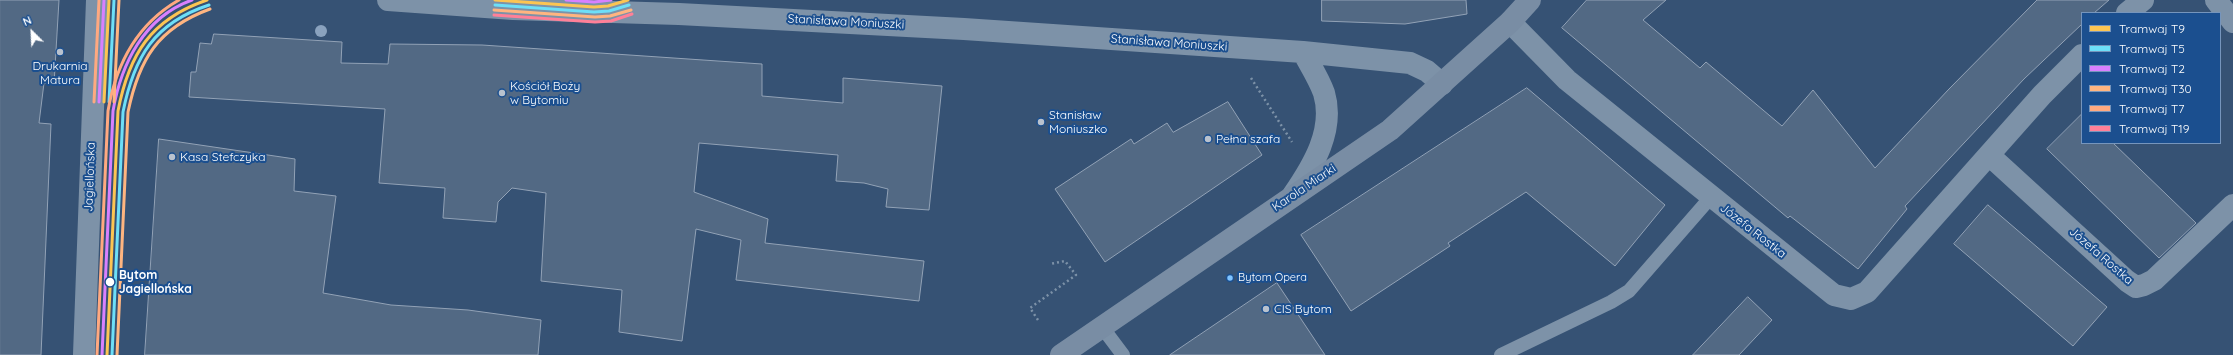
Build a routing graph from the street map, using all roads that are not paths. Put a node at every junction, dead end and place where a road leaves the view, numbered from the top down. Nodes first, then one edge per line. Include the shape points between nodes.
1 (97, 0) edge
2 (388, 0) edge
3 (1530, 0) edge
4 (2143, 0) edge
5 (2216, 0) edge
6 (506, 4) edge
7 (680, 7) edge
8 (2128, 12) edge
9 (1510, 22) junction
10 (2233, 22) edge
11 (1303, 52) junction
12 (2081, 56) edge
13 (1442, 84) junction
14 (1989, 155) junction
15 (1293, 196) junction
16 (1711, 197) junction
17 (2233, 205) edge
18 (1102, 326) junction
19 (84, 355) edge
20 (1061, 355) edge
21 (1123, 355) edge
22 (1501, 355) edge

1 - 19 street, Jagiellońska
2 - 6 street, Stanisława Moniuszki
3 - 9 main road, Karola Miarki
4 - 8 street
5 - 10 street
6 - 7 street, Stanisława Moniuszki
7 - 11 street, Stanisława Moniuszki
9 - 13 main road, Karola Miarki
9 - 16 street, Józefa Rostka via 1567,80
11 - 13 street, Stanisława Moniuszki via 1410,63 1427,71
11 - 15 street via 1323,92 1327,106 1324,134 1312,169
12 - 14 street, Józefa Rostka via 2042,95
13 - 15 main road, Karola Miarki via 1390,130
14 - 16 street, Józefa Rostka via 1867,292 1851,299 1834,295
14 - 17 street, Józefa Rostka via 2127,281 2136,286 2154,280
15 - 18 main road, Karola Miarki
16 - 22 lane via 1629,291 1612,302
18 - 20 main road, Karola Miarki
18 - 21 lane

